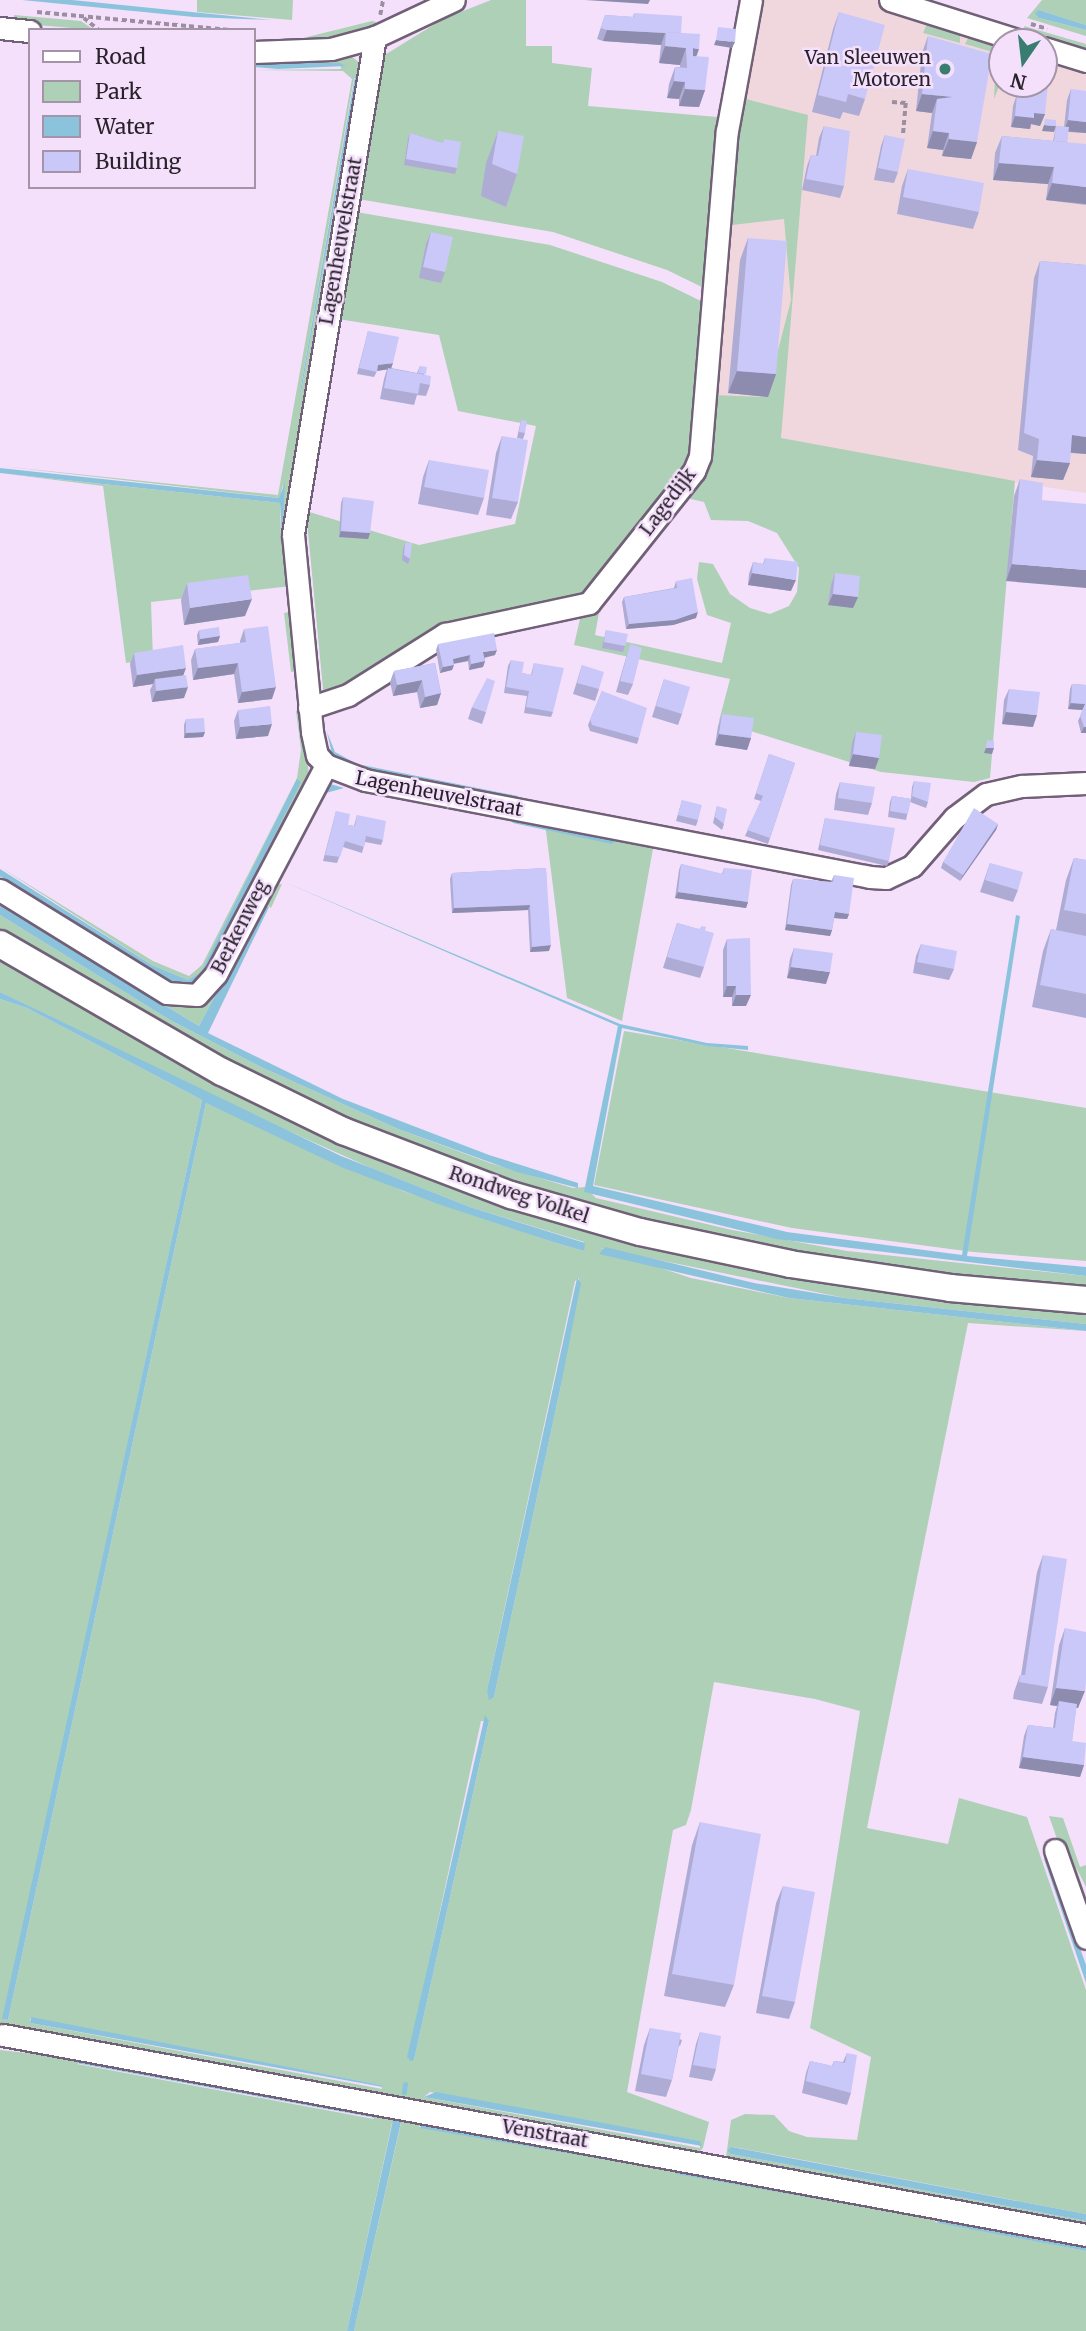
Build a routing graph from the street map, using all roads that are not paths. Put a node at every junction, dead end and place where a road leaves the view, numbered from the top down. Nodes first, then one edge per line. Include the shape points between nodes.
1 (454, 0) edge
2 (751, 0) edge
3 (890, 0) edge
4 (29, 21) edge
5 (372, 27) junction
6 (0, 28) edge
7 (988, 31) edge
8 (256, 52) edge
9 (1058, 52) edge
10 (1086, 61) edge
11 (309, 708) junction
12 (326, 765) junction
13 (1086, 783) edge
14 (0, 890) edge
15 (0, 944) edge
16 (1086, 1300) edge
17 (1055, 1850) dead end
18 (1086, 1938) edge
19 (3, 2035) dead end
20 (1086, 2235) edge

1 - 5 street
2 - 11 street, Lagedijk via 727,131 700,456 694,471 589,603 445,634 348,695
3 - 7 street
4 - 6 street
5 - 8 street via 304,53
5 - 11 street, Lagenheuvelstraat via 294,513 293,555
9 - 10 street
11 - 12 street, Lagenheuvelstraat via 317,755
12 - 13 street, Lagenheuvelstraat via 365,780 886,878 912,866 954,818 986,794
12 - 14 street, Berkenweg via 216,974 197,995 167,993
15 - 16 main road, Rondweg Volkel via 222,1072 343,1131 511,1195 640,1232 790,1265 950,1288
17 - 18 street
19 - 20 street, Venstraat

